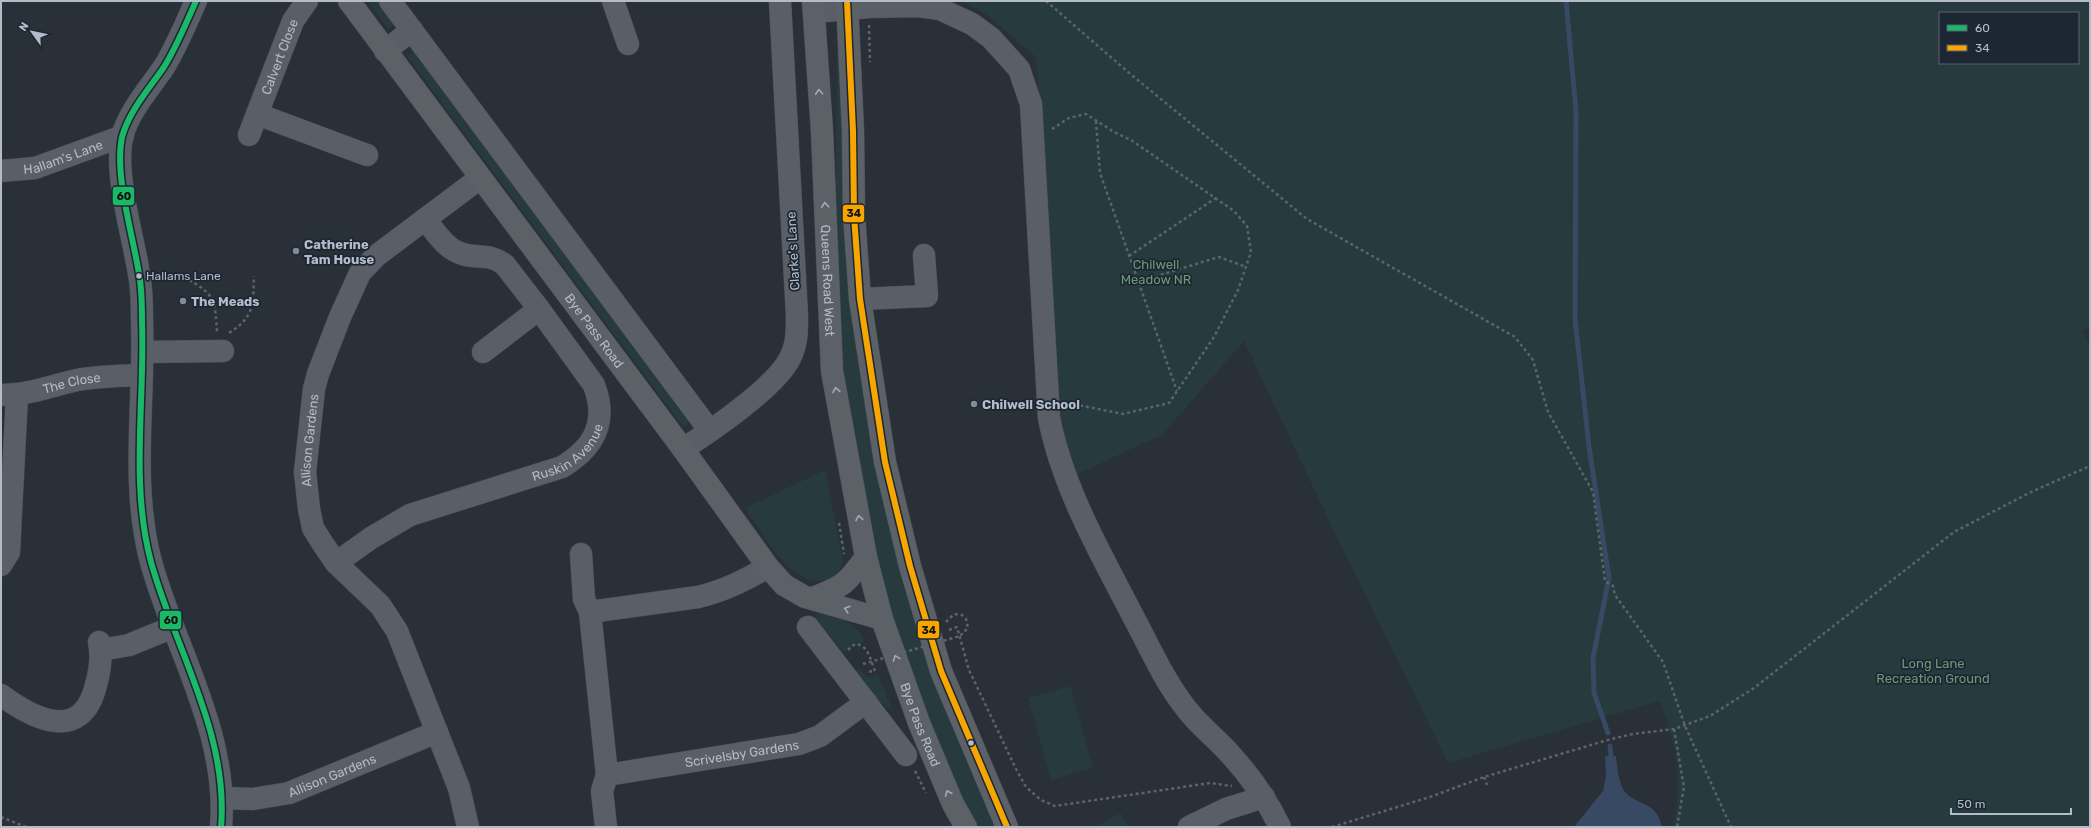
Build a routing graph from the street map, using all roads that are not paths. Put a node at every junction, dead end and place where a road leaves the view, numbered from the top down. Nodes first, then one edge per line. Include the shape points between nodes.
1 (196, 1) edge
2 (307, 1) edge
3 (349, 1) edge
4 (390, 1) edge
5 (613, 1) edge
6 (780, 1) edge
7 (854, 5) edge
8 (814, 7) edge
9 (412, 30) junction
10 (629, 44) dead end
11 (385, 51) junction
12 (257, 114) junction
13 (249, 135) dead end
14 (122, 136) junction
15 (367, 155) dead end
16 (1, 171) edge
17 (480, 178) junction
18 (425, 219) junction
19 (924, 255) dead end
20 (860, 299) junction
21 (539, 309) junction
22 (223, 351) dead end
23 (143, 352) junction
24 (483, 352) dead end
25 (142, 375) junction
26 (9, 395) edge
27 (710, 431) junction
28 (683, 449) junction
29 (581, 554) dead end
30 (866, 557) junction
31 (336, 563) junction
32 (1, 565) edge
33 (768, 567) junction
34 (813, 598) junction
35 (590, 612) junction
36 (882, 619) junction
37 (173, 627) junction
38 (808, 627) dead end
39 (1, 695) edge
40 (866, 702) junction
41 (437, 732) junction
42 (1230, 754) junction
43 (906, 755) dead end
44 (607, 775) junction
45 (1237, 797) junction
46 (1264, 797) junction
47 (222, 798) junction
48 (221, 827) edge
49 (468, 827) edge
50 (606, 827) edge
51 (966, 827) edge
52 (1007, 827) edge
53 (1189, 827) edge
54 (1280, 827) edge

1 - 14 street via 175,48 133,112
2 - 12 street, Calvert Close via 293,21
3 - 11 main road, Bye Pass Road
4 - 9 street
5 - 10 street
6 - 27 street, Clarke's Lane via 797,334 791,358 785,368 762,390
7 - 8 street
7 - 20 main road via 854,215
7 - 42 street via 940,9 972,24 991,38 1018,70 1031,104 1049,418 1062,468 1101,555 1156,661 1184,707
30 -> 8 main road, Queens Road West via 832,371
9 - 11 street
9 - 27 street
11 - 17 main road, Bye Pass Road
12 - 13 street, Calvert Close
12 - 15 street
14 - 16 street, Hallam's Lane via 35,168
14 - 23 street via 120,164 140,276
17 - 18 street, Allison Gardens
17 - 28 main road, Bye Pass Road
18 - 21 street, Ruskin Avenue via 456,251 468,256 485,256 499,260
18 - 31 street, Allison Gardens via 376,256 360,273 340,317 315,384 306,450 306,492 313,528
19 - 20 street via 928,296
20 - 52 main road via 885,462 910,566 941,671
21 - 24 street
21 - 31 street, Ruskin Avenue via 594,385 599,398 601,412 595,436 589,445 580,455 562,467 410,515
22 - 23 street
23 - 25 street
25 - 26 street, The Close via 91,378
25 - 37 street via 140,502 151,560
26 - 32 street via 9,552
27 - 28 street, Clarke's Lane
28 - 33 main road, Bye Pass Road
29 - 35 street via 584,599
30 - 34 main road via 848,581
30 - 36 main road, Bye Pass Road
31 - 41 street, Allison Gardens via 372,596 397,631
33 - 34 main road, Bye Pass Road via 794,592
33 - 35 street via 715,593
36 -> 34 main road, Bye Pass Road
35 - 44 street
51 -> 36 main road, Bye Pass Road via 953,804 919,722
37 - 39 street via 129,645 100,646 99,675 92,698 82,714 75,718 57,721 40,718 24,711
37 - 47 street via 200,696 214,749
38 - 40 street, Bye Pass Road
40 - 43 street, Bye Pass Road
40 - 44 street, Scrivelsby Gardens via 820,736 799,744
41 - 47 street, Allison Gardens via 289,793 253,799
41 - 49 street, Allison Gardens via 459,788
42 - 45 street via 1240,773
42 - 46 street
44 - 50 street via 602,791
45 - 46 street
45 - 53 street
46 - 54 street
47 - 48 street

